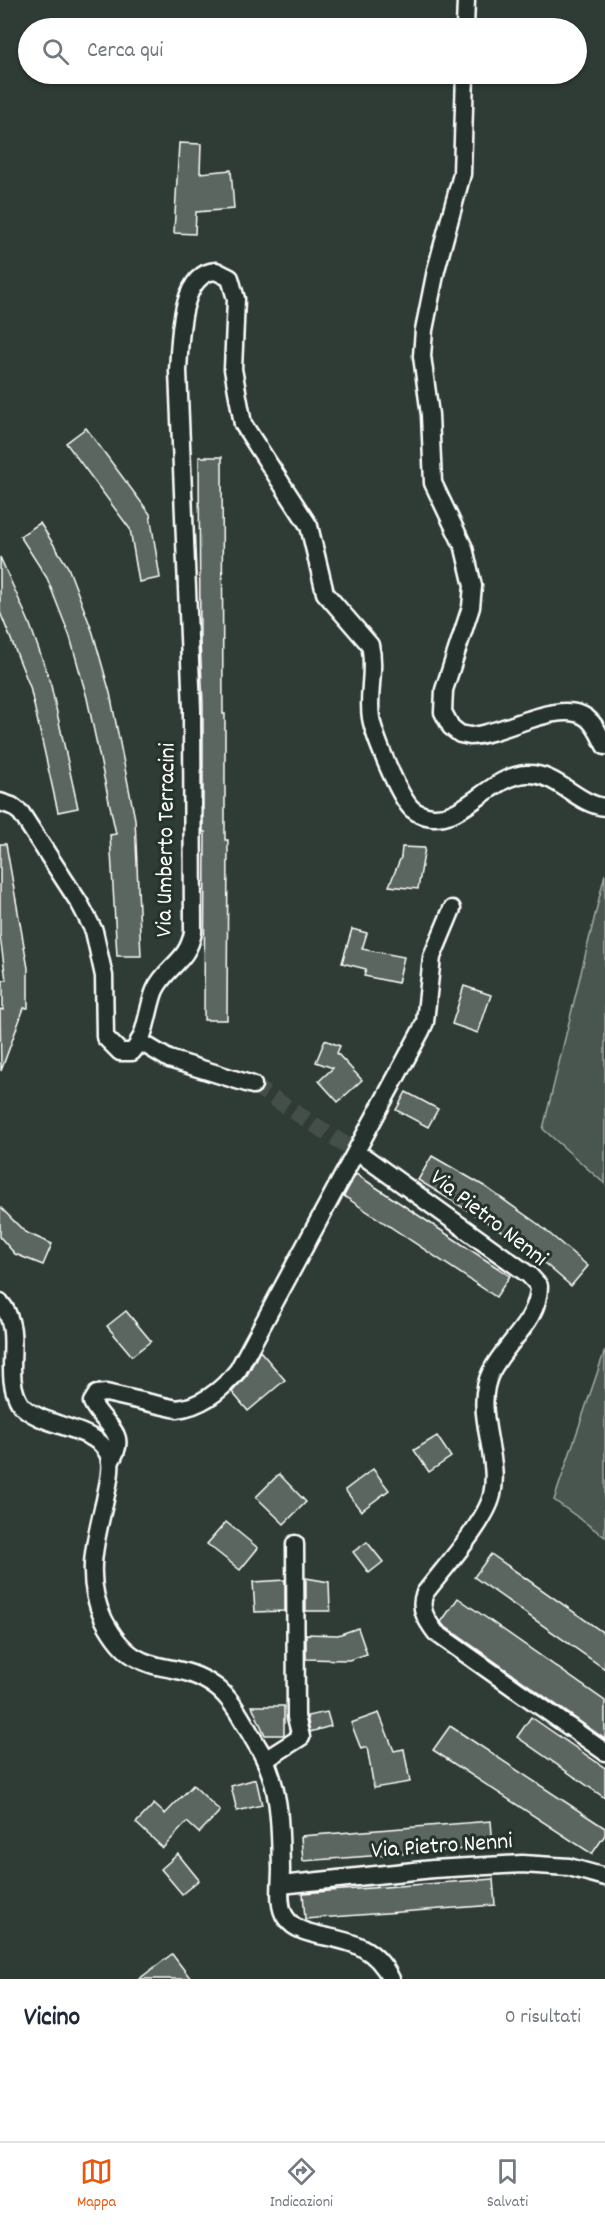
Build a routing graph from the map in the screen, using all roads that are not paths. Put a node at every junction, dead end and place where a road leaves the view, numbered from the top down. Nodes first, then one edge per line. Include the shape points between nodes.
1 (466, 0) edge
2 (465, 18) edge
3 (465, 84) edge
4 (605, 746) edge
5 (0, 802) edge
6 (605, 807) edge
7 (452, 909) dead end
8 (139, 1041) junction
9 (253, 1085) tunnel mouth
10 (366, 1158) tunnel mouth
11 (0, 1302) edge
12 (6, 1339) edge
13 (110, 1462) junction
14 (295, 1544) dead end
15 (605, 1752) edge
16 (265, 1760) junction
17 (605, 1877) edge
18 (281, 1885) junction
19 (391, 1979) edge

1 - 2 street
3 - 4 street via 460,185 436,270 422,348 433,483 464,548 473,586 471,607 444,690 443,712 456,731 470,736 557,713 578,713 591,722
5 - 8 street via 21,813 94,931 103,964 107,1040 124,1054 132,1052
6 - 8 street, Via Umberto Terracini via 593,805 545,776 526,774 508,779 444,816 424,816 408,805 372,725 369,641 325,593 309,526 250,438 240,416 233,369 235,292 230,278 221,272 206,273 196,280 186,306 178,371 191,669 194,932 186,955 155,991
7 - 13 street via 432,957 421,1032 238,1370 225,1387 188,1408 98,1394 92,1402 94,1407 118,1439 117,1452
8 - 9 street via 169,1059
10 - 15 street, Via Pietro Nenni via 539,1286 537,1306 490,1374 486,1412 494,1484 489,1508 425,1593 427,1622 436,1633
11 - 12 street via 11,1323
12 - 13 street via 10,1383 19,1402 41,1420 94,1439 107,1450
13 - 16 street via 92,1567 95,1595 104,1619 131,1656 218,1688
14 - 16 street via 296,1717 301,1737
16 - 18 street via 277,1795
17 - 18 street, Via Pietro Nenni via 569,1867 522,1864
18 - 19 street via 282,1911 292,1925 359,1945

